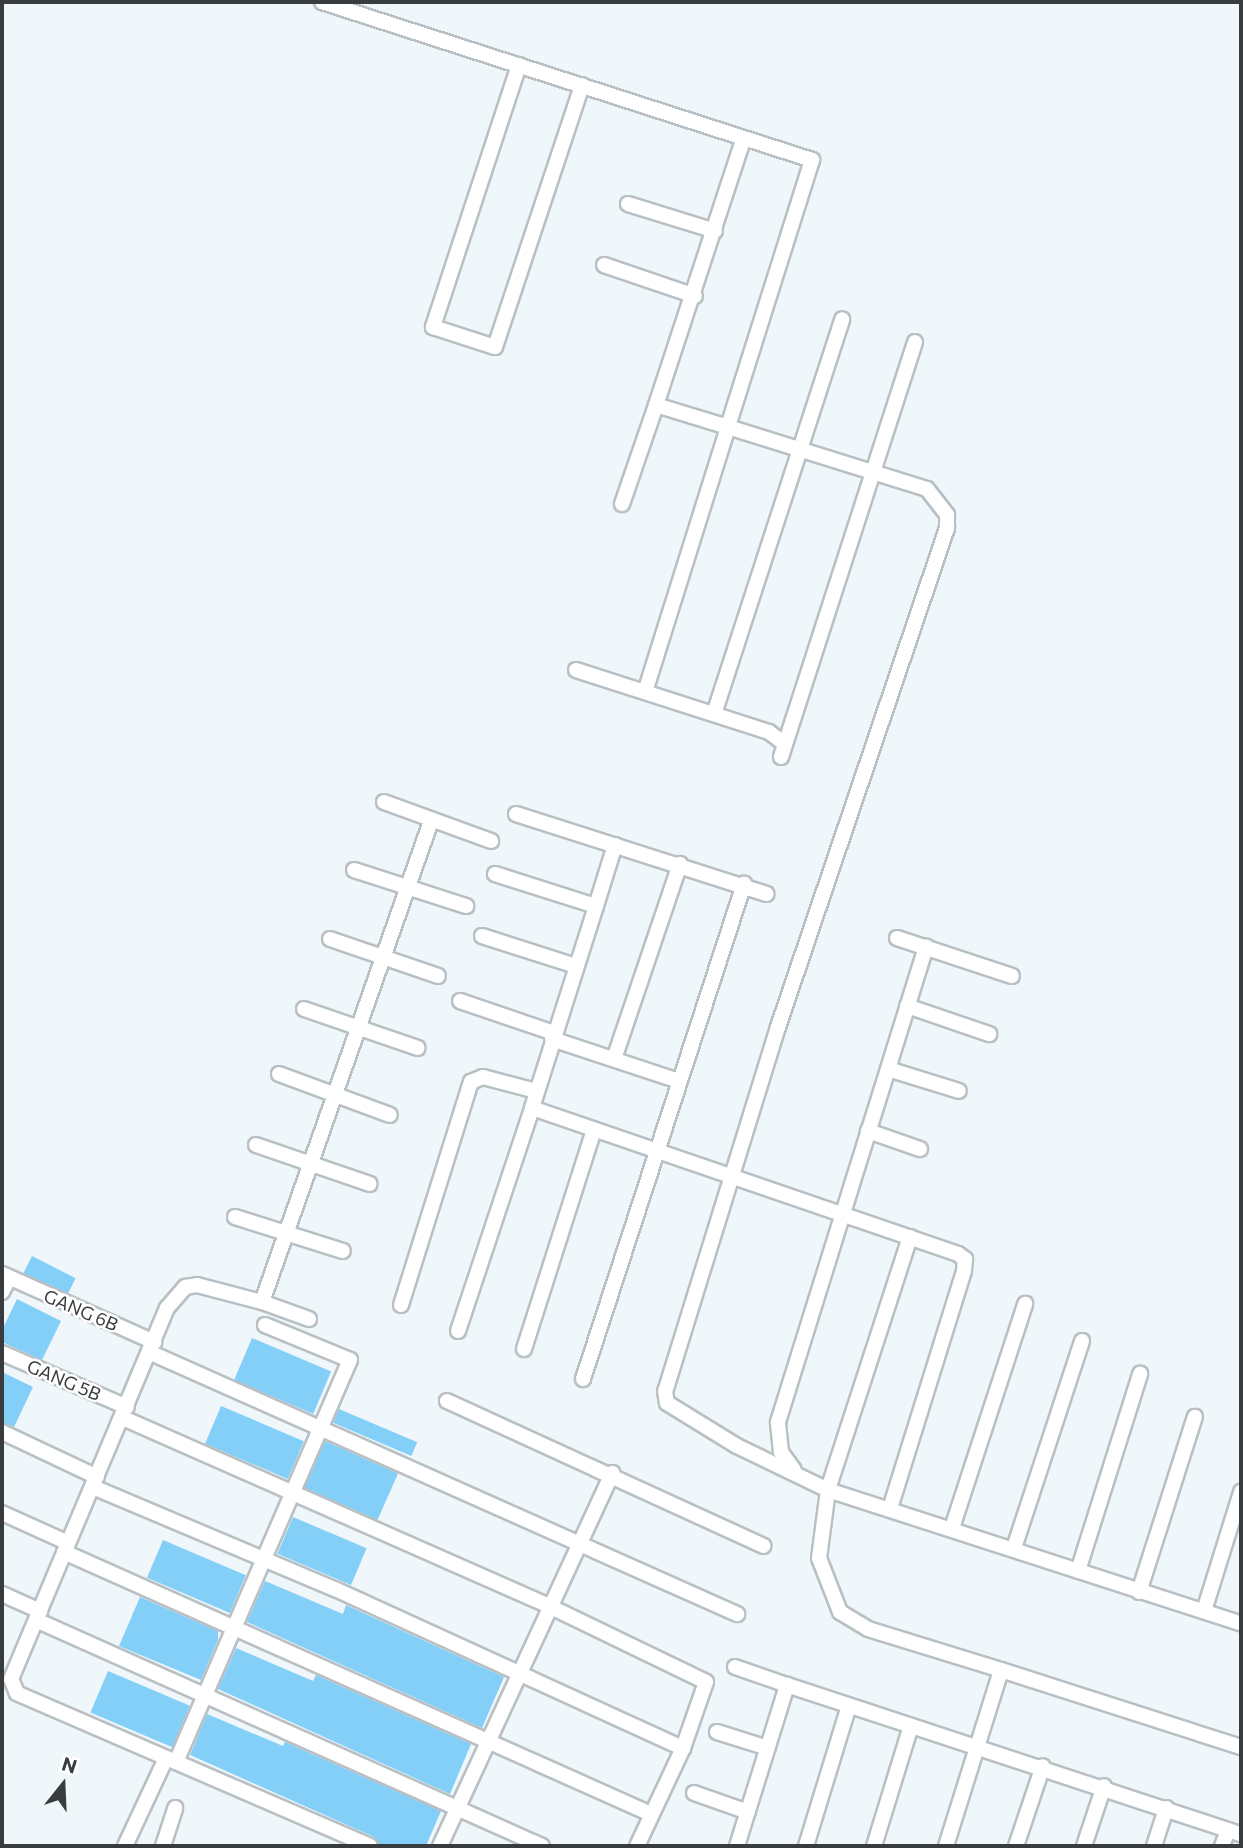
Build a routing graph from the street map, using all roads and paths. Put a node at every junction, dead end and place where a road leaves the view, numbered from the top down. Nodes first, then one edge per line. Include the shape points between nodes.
1 (323, 2) edge
2 (519, 65) junction
3 (582, 85) junction
4 (744, 138) junction
5 (628, 204) dead end
6 (715, 232) junction
7 (604, 265) dead end
8 (695, 296) junction
9 (842, 319) dead end
10 (915, 342) dead end
11 (656, 405) junction
12 (728, 427) junction
13 (800, 450) junction
14 (873, 474) junction
15 (622, 504) dead end
16 (576, 670) dead end
17 (645, 692) junction
18 (715, 714) junction
19 (384, 802) dead end
20 (516, 814) dead end
21 (431, 821) junction
22 (491, 841) dead end
23 (615, 845) junction
24 (680, 864) junction
25 (354, 870) dead end
26 (495, 874) dead end
27 (744, 884) junction
28 (408, 888) junction
29 (767, 894) dead end
30 (466, 906) dead end
31 (597, 906) junction
32 (482, 936) dead end
33 (897, 938) dead end
34 (330, 939) dead end
35 (926, 947) junction
36 (384, 956) junction
37 (576, 966) junction
38 (438, 976) dead end
39 (1012, 976) dead end
40 (460, 1001) dead end
41 (907, 1006) junction
42 (304, 1009) dead end
43 (358, 1026) junction
44 (989, 1034) dead end
45 (553, 1036) junction
46 (418, 1048) dead end
47 (614, 1059) junction
48 (887, 1069) junction
49 (279, 1074) dead end
50 (679, 1081) junction
51 (536, 1091) junction
52 (959, 1091) dead end
53 (333, 1094) junction
54 (532, 1108) junction
55 (390, 1115) dead end
56 (594, 1130) junction
57 (868, 1131) junction
58 (256, 1145) dead end
59 (920, 1149) dead end
60 (657, 1152) junction
61 (309, 1164) junction
62 (732, 1175) junction
63 (370, 1184) dead end
64 (845, 1214) junction
65 (235, 1217) dead end
66 (286, 1234) junction
67 (910, 1237) junction
68 (343, 1251) dead end
69 (5, 1276) edge
70 (2, 1292) edge
71 (262, 1302) junction
72 (1025, 1304) dead end
73 (401, 1305) dead end
74 (309, 1319) dead end
75 (265, 1325) dead end
76 (458, 1331) dead end
77 (1082, 1341) dead end
78 (152, 1347) junction
79 (524, 1349) dead end
80 (2, 1353) edge
81 (1140, 1374) dead end
82 (583, 1379) dead end
83 (447, 1401) dead end
84 (125, 1413) junction
85 (1195, 1417) dead end
86 (321, 1428) junction
87 (2, 1432) edge
88 (612, 1473) junction
89 (797, 1474) junction
90 (95, 1482) junction
91 (828, 1490) junction
92 (1241, 1492) edge
93 (292, 1493) junction
94 (890, 1508) junction
95 (2, 1513) edge
96 (952, 1528) junction
97 (581, 1542) junction
98 (763, 1546) dead end
99 (66, 1548) junction
100 (1014, 1548) junction
101 (263, 1560) junction
102 (1078, 1571) junction
103 (1139, 1592) junction
104 (2, 1594) edge
105 (551, 1606) junction
106 (1204, 1611) junction
107 (737, 1614) dead end
108 (38, 1616) junction
109 (1241, 1623) edge
110 (232, 1629) junction
111 (735, 1667) dead end
112 (1001, 1670) junction
113 (520, 1674) junction
114 (6, 1677) edge
115 (788, 1685) junction
116 (203, 1696) junction
117 (849, 1705) junction
118 (911, 1726) junction
119 (717, 1732) dead end
120 (488, 1742) junction
121 (978, 1746) junction
122 (1241, 1747) edge
123 (683, 1748) junction
124 (768, 1748) junction
125 (171, 1760) junction
126 (1043, 1766) junction
127 (1104, 1786) junction
128 (694, 1793) dead end
129 (175, 1808) dead end
130 (458, 1808) junction
131 (1166, 1808) junction
132 (748, 1812) junction
133 (651, 1814) junction
134 (1234, 1832) edge
135 (125, 1846) edge
136 (163, 1846) edge
137 (370, 1846) edge
138 (440, 1846) edge
139 (542, 1846) edge
140 (637, 1846) edge
141 (737, 1846) edge
142 (806, 1846) edge
143 (874, 1846) edge
144 (946, 1846) edge
145 (1016, 1846) edge
146 (1084, 1846) edge
147 (1154, 1846) edge
148 (1222, 1846) edge

1 - 2 street
2 - 3 street
2 - 3 street via 433,327 495,347
3 - 4 street
4 - 6 street
4 - 12 street via 812,160
5 - 6 street
6 - 8 street
7 - 8 street
8 - 11 street
9 - 13 street
10 - 14 street
11 - 12 street
11 - 15 street
12 - 13 street
12 - 17 street
13 - 14 street
13 - 18 street
14 - 18 street via 783,750 769,732
14 - 62 street via 927,489 947,515 947,528 906,640
16 - 17 street
17 - 18 street
19 - 21 street
20 - 23 street
21 - 22 street
21 - 28 street
23 - 24 street
23 - 31 street
24 - 27 street
24 - 47 street
25 - 28 street
26 - 31 street
27 - 29 street
27 - 50 street
28 - 30 street
28 - 36 street
31 - 37 street
32 - 37 street
33 - 35 street
34 - 36 street
35 - 39 street
35 - 41 street
36 - 38 street
36 - 43 street
37 - 45 street
40 - 45 street
41 - 44 street
41 - 48 street
42 - 43 street
43 - 46 street
43 - 53 street
45 - 47 street
45 - 51 street
47 - 50 street
48 - 52 street
48 - 57 street
49 - 53 street
50 - 60 street
51 - 54 street
51 - 73 street via 482,1077 471,1082
53 - 55 street
53 - 61 street
54 - 56 street
54 - 76 street
56 - 60 street
56 - 79 street
57 - 59 street
57 - 64 street
58 - 61 street
60 - 62 street
60 - 82 street
61 - 63 street
61 - 66 street
62 - 64 street
62 - 89 street via 666,1391 667,1403 737,1446
64 - 67 street
64 - 89 street via 778,1422 781,1452
65 - 66 street
66 - 68 street
66 - 71 street
67 - 91 street
67 - 94 street via 965,1259
69 - 70 street
69 - 78 street, GANG 6B
71 - 74 street
71 - 78 street via 197,1284 185,1287 167,1308
72 - 96 street
75 - 86 street via 350,1360
77 - 100 street
78 - 84 street
78 - 86 street, GANG 6B
80 - 84 street, GANG 5B
81 - 102 street
83 - 88 street
84 - 90 street
84 - 93 street, GANG 5B
85 - 103 street
86 - 93 street
86 - 97 street, GANG 6B
87 - 90 street
88 - 97 street
88 - 98 street
89 - 91 street
90 - 99 street
90 - 101 street
91 - 94 street
91 - 112 street via 819,1558 840,1612 868,1629
92 - 106 street
93 - 101 street
93 - 105 street, GANG 5B
94 - 96 street
95 - 99 street
96 - 100 street
97 - 105 street
97 - 107 street, GANG 6B
99 - 108 street
99 - 110 street
100 - 102 street
101 - 110 street
101 - 113 street
102 - 103 street
103 - 106 street
104 - 108 street
105 - 113 street
105 - 123 street, GANG 5B via 706,1682
106 - 109 street
108 - 114 street
108 - 116 street
110 - 116 street
110 - 120 street
111 - 115 street
112 - 121 street
112 - 122 street
113 - 120 street
113 - 123 street
114 - 125 street via 18,1693
115 - 117 street
115 - 124 street
116 - 125 street
116 - 130 street via 278,1725
117 - 118 street
117 - 142 street
118 - 121 street
118 - 143 street
119 - 124 street
120 - 130 street
120 - 133 street
121 - 126 street
121 - 144 street
123 - 133 street
124 - 132 street
125 - 135 street
125 - 137 street
126 - 127 street
126 - 145 street
127 - 131 street
127 - 146 street
128 - 132 street
129 - 136 street
130 - 138 street
130 - 139 street
131 - 134 street
131 - 147 street
132 - 141 street
133 - 140 street
134 - 148 street

